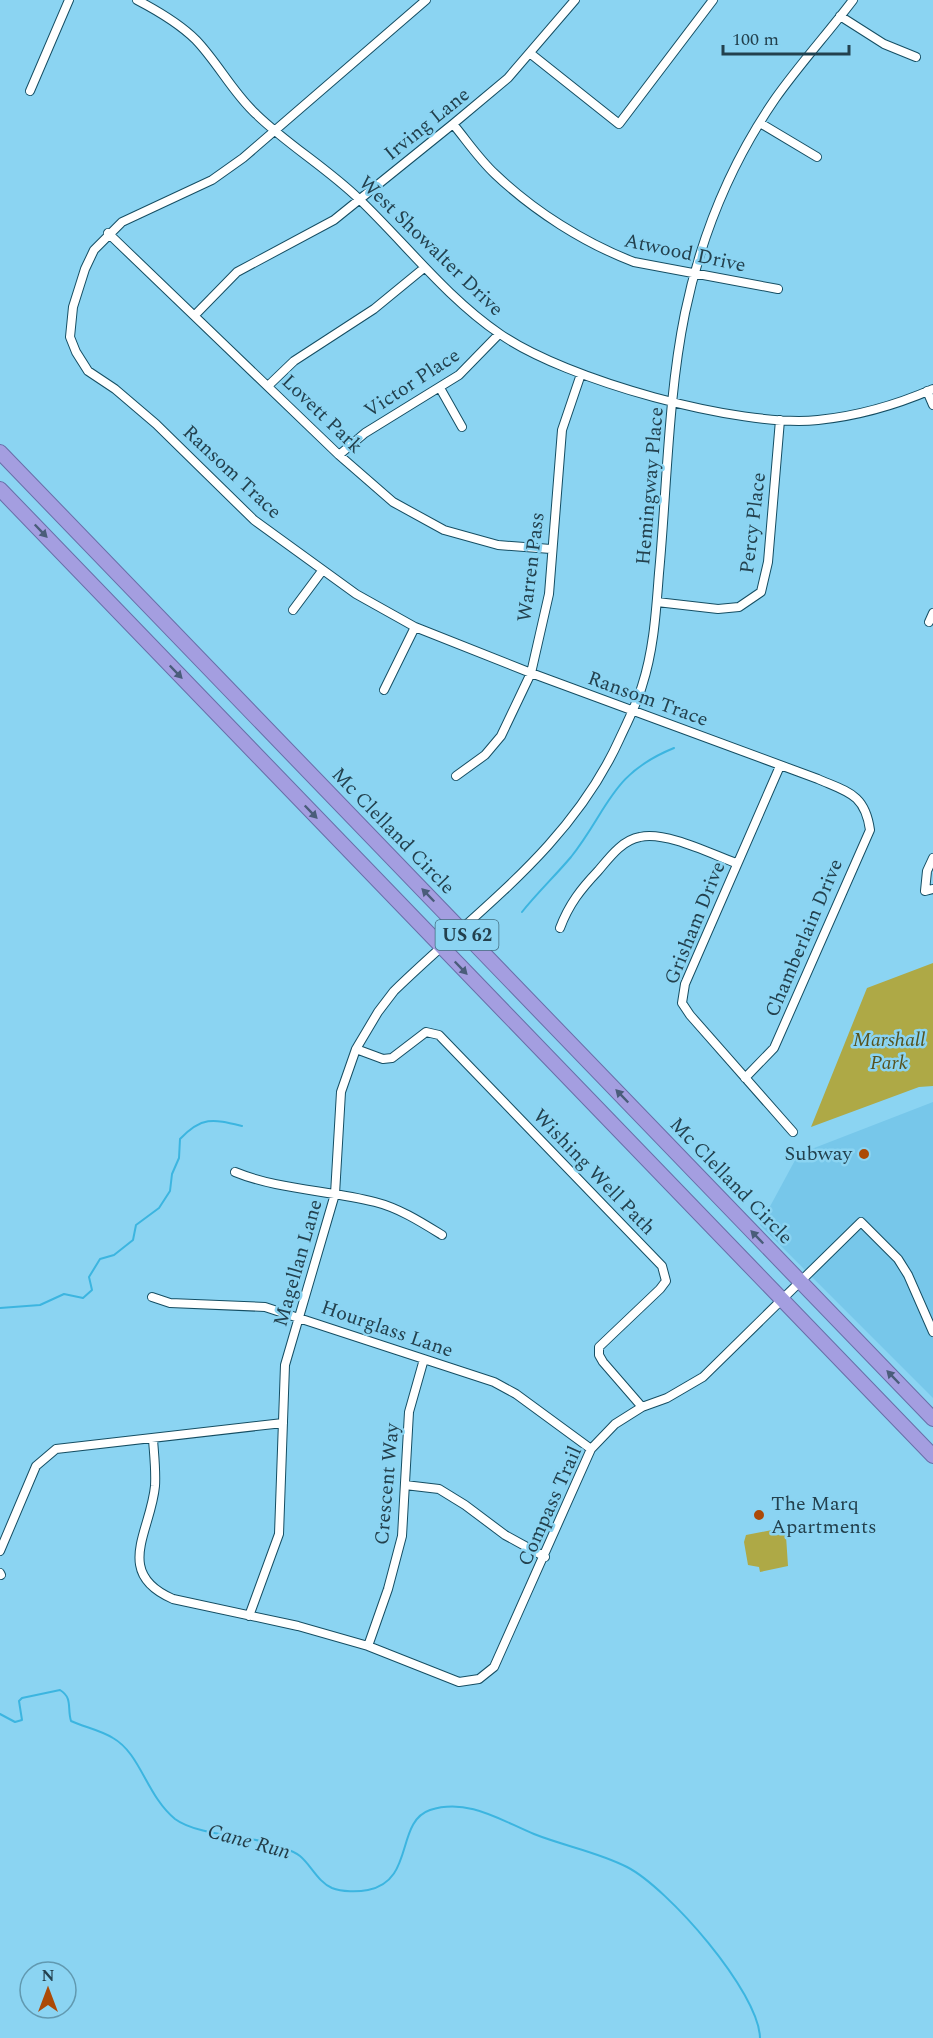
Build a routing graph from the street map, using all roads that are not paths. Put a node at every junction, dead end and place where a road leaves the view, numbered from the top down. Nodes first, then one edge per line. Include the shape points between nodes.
1 (69, 0) edge
2 (137, 0) edge
3 (426, 0) edge
4 (575, 0) edge
5 (713, 0) edge
6 (853, 0) edge
7 (840, 16) junction
8 (531, 54) junction
9 (916, 57) dead end
10 (30, 91) dead end
11 (760, 123) junction
12 (453, 124) junction
13 (275, 131) junction
14 (817, 157) dead end
15 (360, 200) junction
16 (108, 233) junction
17 (424, 268) junction
18 (695, 272) junction
19 (778, 289) dead end
20 (195, 315) junction
21 (499, 334) junction
22 (581, 374) junction
23 (269, 386) junction
24 (440, 388) junction
25 (930, 390) edge
26 (674, 400) junction
27 (933, 405) edge
28 (780, 420) junction
29 (462, 427) dead end
30 (0, 452) edge
31 (339, 455) junction
32 (0, 489) edge
33 (551, 549) junction
34 (322, 571) junction
35 (657, 602) junction
36 (293, 610) dead end
37 (933, 613) edge
38 (929, 622) dead end
39 (415, 627) junction
40 (531, 673) junction
41 (384, 690) dead end
42 (632, 711) junction
43 (780, 766) junction
44 (456, 776) dead end
45 (862, 803) joint
46 (933, 858) edge
47 (736, 863) junction
48 (933, 889) edge
49 (560, 928) dead end
50 (461, 929) junction
51 (441, 946) junction
52 (356, 1049) junction
53 (746, 1078) junction
54 (793, 1132) dead end
55 (235, 1172) dead end
56 (335, 1194) junction
57 (441, 1235) dead end
58 (800, 1282) junction
59 (152, 1297) dead end
60 (782, 1300) junction
61 (300, 1317) junction
62 (933, 1332) edge
63 (424, 1359) junction
64 (642, 1407) junction
65 (933, 1419) edge
66 (283, 1424) junction
67 (153, 1438) junction
68 (591, 1449) junction
69 (933, 1456) edge
70 (405, 1485) junction
71 (0, 1551) edge
72 (545, 1557) junction
73 (249, 1616) junction
74 (368, 1646) junction

1 - 10 street
2 - 13 street, West Showalter Drive via 173,20 196,39 254,112
3 - 13 street, Ransom Trace
4 - 8 street, Irving Lane
5 - 8 street via 619,124
6 - 7 street, Hemingway Place
7 - 9 street via 884,44
7 - 11 street, Hemingway Place
8 - 12 street, Irving Lane
11 - 14 street
11 - 18 street, Hemingway Place via 728,180
12 - 15 street, Irving Lane
12 - 18 street, Atwood Drive via 493,172 564,226 634,262
13 - 15 street, West Showalter Drive
13 - 16 street, Ransom Trace via 212,180 140,212
15 - 17 street, West Showalter Drive
15 - 20 street, Irving Lane via 334,220 237,272
16 - 20 street, Lovett Park
16 - 34 street, Ransom Trace via 85,268 73,306 70,337 88,371 156,424 254,520
17 - 21 street, West Showalter Drive
17 - 23 street via 374,309 294,360
18 - 19 street, Atwood Drive
18 - 26 street, Hemingway Place via 684,314
20 - 23 street, Lovett Park
21 - 22 street, West Showalter Drive via 529,352
21 - 24 street, Victor Place via 459,375
22 - 26 street, West Showalter Drive
22 - 33 street, Warren Pass via 562,430
23 - 31 street, Lovett Park
24 - 29 street
24 - 31 street, Victor Place via 365,433
25 - 27 street
25 - 28 street, West Showalter Drive via 860,414
26 - 28 street, West Showalter Drive
26 - 35 street, Hemingway Place
28 - 35 street, Percy Place via 768,562 761,592 739,607 718,609
50 -> 30 highway, Mc Clelland Circle / US 62
31 - 33 street, Lovett Park via 393,502 444,530 498,545
32 -> 51 highway, US 62
33 - 40 street, Warren Pass via 549,594
34 - 36 street
34 - 39 street, Ransom Trace
35 - 42 street, Hemingway Place via 654,638
37 - 38 street
39 - 40 street, Ransom Trace
39 - 41 street
40 - 42 street, Ransom Trace
40 - 44 street, Warren Pass via 501,736 485,755
42 - 43 street, Ransom Trace
42 - 50 street, Hemingway Place via 602,771 557,838
43 - 45 street, Ransom Trace via 852,794
43 - 47 street, Grisham Drive
45 - 53 street, Chamberlain Drive via 870,830 774,1048
46 - 48 street via 927,871 926,891
47 - 49 street via 663,837 639,837 621,846 578,892
47 - 53 street, Grisham Drive via 685,984 682,1003
50 - 51 street, Hemingway Place
58 -> 50 highway, Mc Clelland Circle / US 62
51 - 52 street, Magellan Lane via 394,991
51 -> 60 highway, US 62
52 - 56 street, Magellan Lane via 341,1092
52 - 64 street, Wishing Well Path via 387,1059 400,1055 426,1032 439,1035 662,1266 666,1281 660,1289 599,1347 603,1362
53 - 54 street, Grisham Drive
55 - 56 street via 257,1181
56 - 57 street via 377,1202
56 - 61 street, Magellan Lane
58 - 60 street, Compass Trail
58 - 62 street, Compass Trail via 861,1222 898,1259
65 -> 58 highway, Mc Clelland Circle / US 62
59 - 61 street, Hourglass Lane via 170,1303 265,1307
60 - 64 street, Compass Trail via 704,1377
60 - 69 highway, US 62
61 - 63 street, Hourglass Lane
61 - 66 street, Magellan Lane via 285,1365
63 - 68 street, Hourglass Lane via 494,1382
63 - 70 street, Crescent Way via 409,1412
64 - 68 street, Compass Trail via 615,1424
66 - 67 street
66 - 73 street, Magellan Lane via 279,1534
67 - 71 street via 56,1449 36,1466
67 - 73 street via 155,1485 138,1546 141,1570 154,1590 173,1599
68 - 72 street, Compass Trail
70 - 72 street via 439,1489 505,1535
70 - 74 street, Crescent Way via 402,1536
72 - 74 street, Compass Trail via 494,1666 479,1679 459,1682
73 - 74 street

